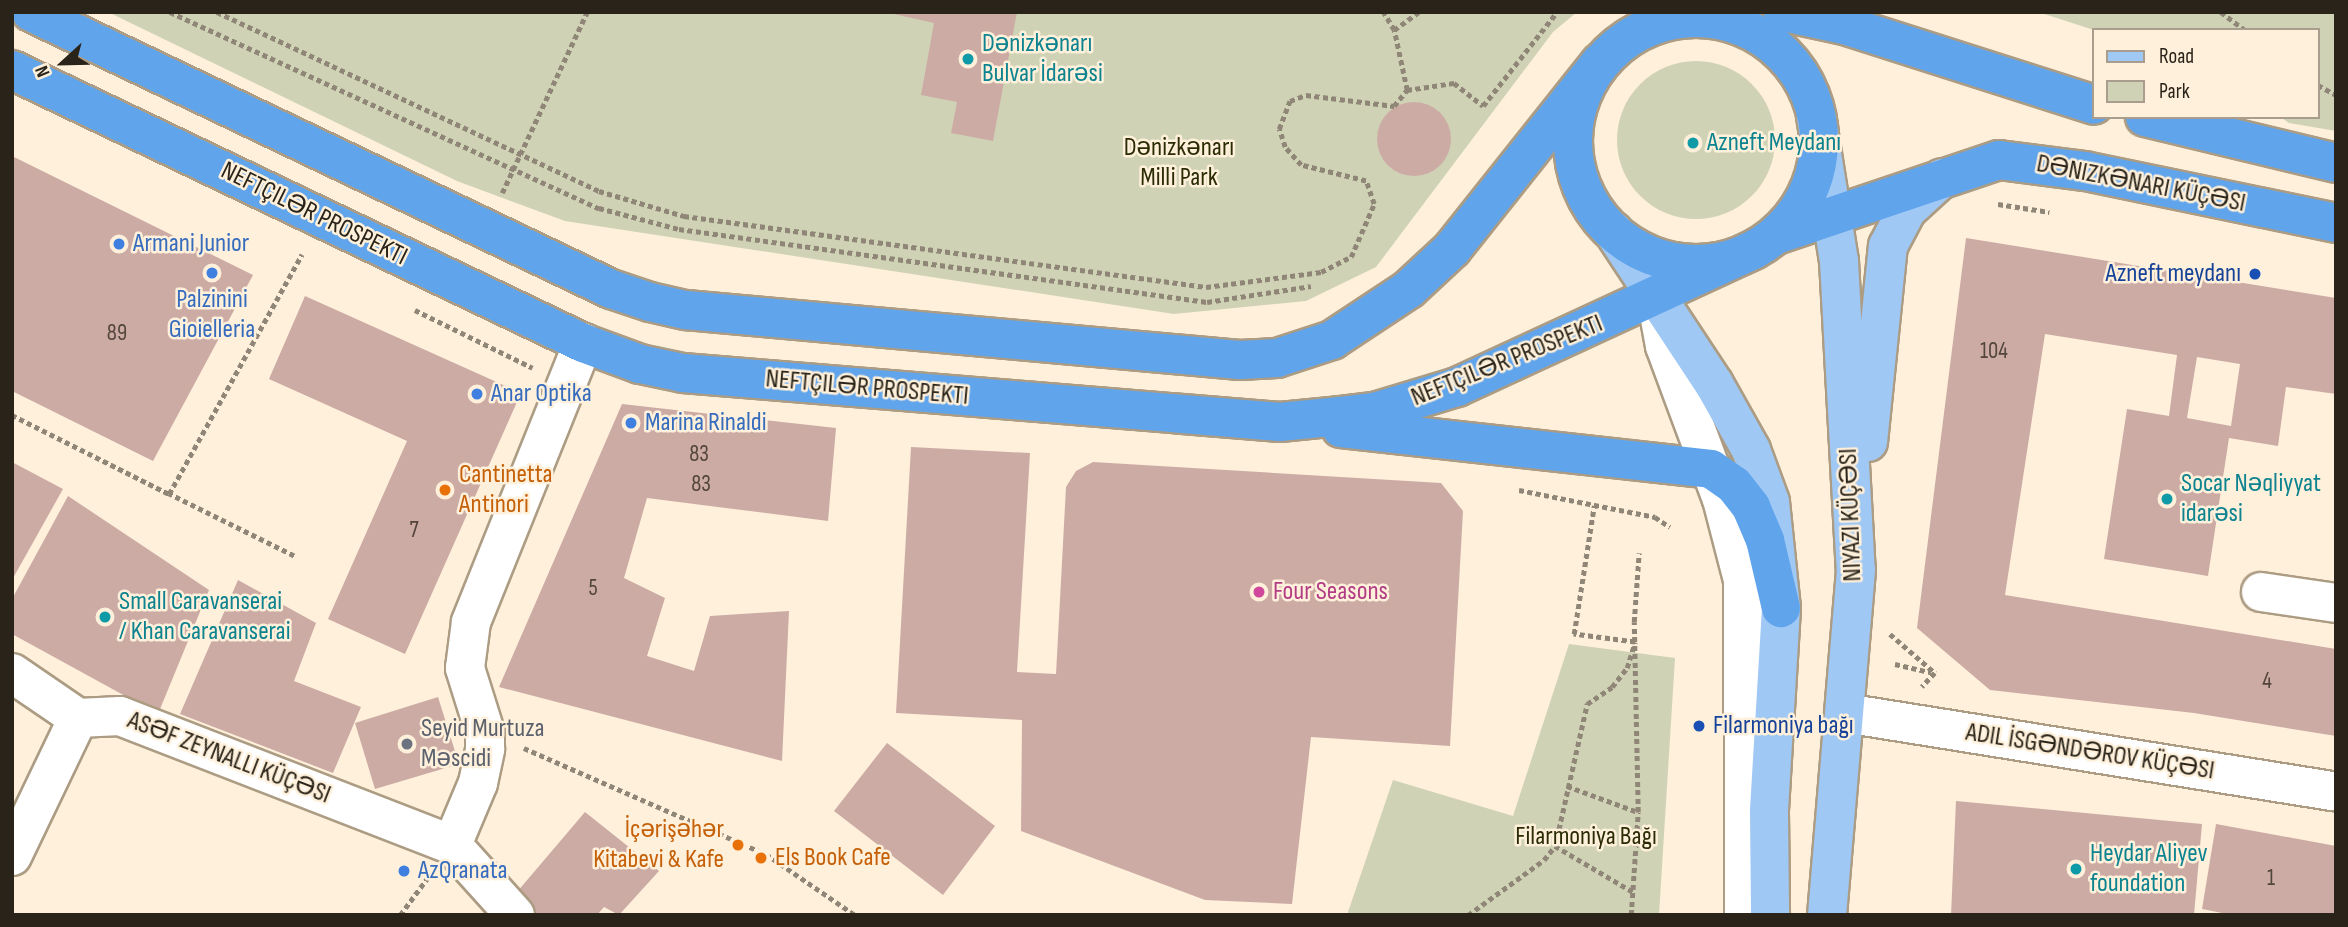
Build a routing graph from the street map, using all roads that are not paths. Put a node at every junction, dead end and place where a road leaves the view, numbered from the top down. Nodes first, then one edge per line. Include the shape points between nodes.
1 (31, 12) edge
2 (1723, 12) edge
3 (1783, 12) edge
4 (1670, 21) junction
5 (1600, 64) junction
6 (12, 70) edge
7 (2092, 104) edge
8 (1816, 116) junction
9 (2154, 119) edge
10 (2336, 163) edge
11 (1948, 174) junction
12 (1832, 217) junction
13 (2336, 223) edge
14 (1613, 231) junction
15 (1765, 242) junction
16 (1656, 297) junction
17 (583, 343) junction
18 (1280, 422) junction
19 (1711, 469) junction
20 (1856, 570) junction
21 (2261, 592) dead end
22 (2336, 603) edge
23 (1781, 608) junction
24 (12, 673) edge
25 (1845, 713) junction
26 (78, 718) junction
27 (2336, 792) edge
28 (452, 845) junction
29 (12, 856) edge
30 (515, 915) edge
31 (1744, 915) edge
32 (1770, 915) edge
33 (1827, 915) edge

1 - 5 highway via 611,289 650,302 700,312 1240,360 1278,358 1332,340 1409,289 1452,249
2 - 4 highway
3 - 7 highway via 1844,25
4 - 5 highway via 1620,44
4 - 8 highway via 1691,18 1734,24 1772,44 1800,76
5 - 14 highway via 1577,111 1573,137 1583,188
6 - 17 highway, NEFTÇILƏR PROSPEKTI
8 - 12 main road, NIYAZI KÜÇƏSI
8 - 15 highway via 1817,155 1807,193
9 - 10 highway
11 - 12 highway
11 - 13 highway via 1999,160 2030,161
11 - 20 main road via 1907,210 1888,246
12 - 15 highway
12 - 20 main road, NIYAZI KÜÇƏSI via 1839,261
14 - 15 highway via 1656,258 1680,263 1706,264
14 - 16 main road
15 - 16 highway, NEFTÇILƏR PROSPEKTI
16 - 18 highway, NEFTÇILƏR PROSPEKTI via 1514,363 1417,401 1378,411
16 - 19 street via 1665,346
16 - 23 main road via 1751,450 1770,502
17 - 18 highway, NEFTÇILƏR PROSPEKTI via 640,365 683,373
17 - 28 street via 471,622 465,668 485,732 478,783
18 - 19 highway
19 - 23 highway via 1734,485 1751,508 1766,540
19 - 31 street via 1734,536 1743,580
20 - 25 main road, NIYAZI KÜÇƏSI
21 - 22 street
23 - 32 main road via 1769,813
24 - 26 street
25 - 27 street, ADIL İSGƏNDƏROV KÜÇƏSI
25 - 33 main road, NIYAZI KÜÇƏSI
26 - 28 street via 120,716
26 - 29 street
28 - 30 street

